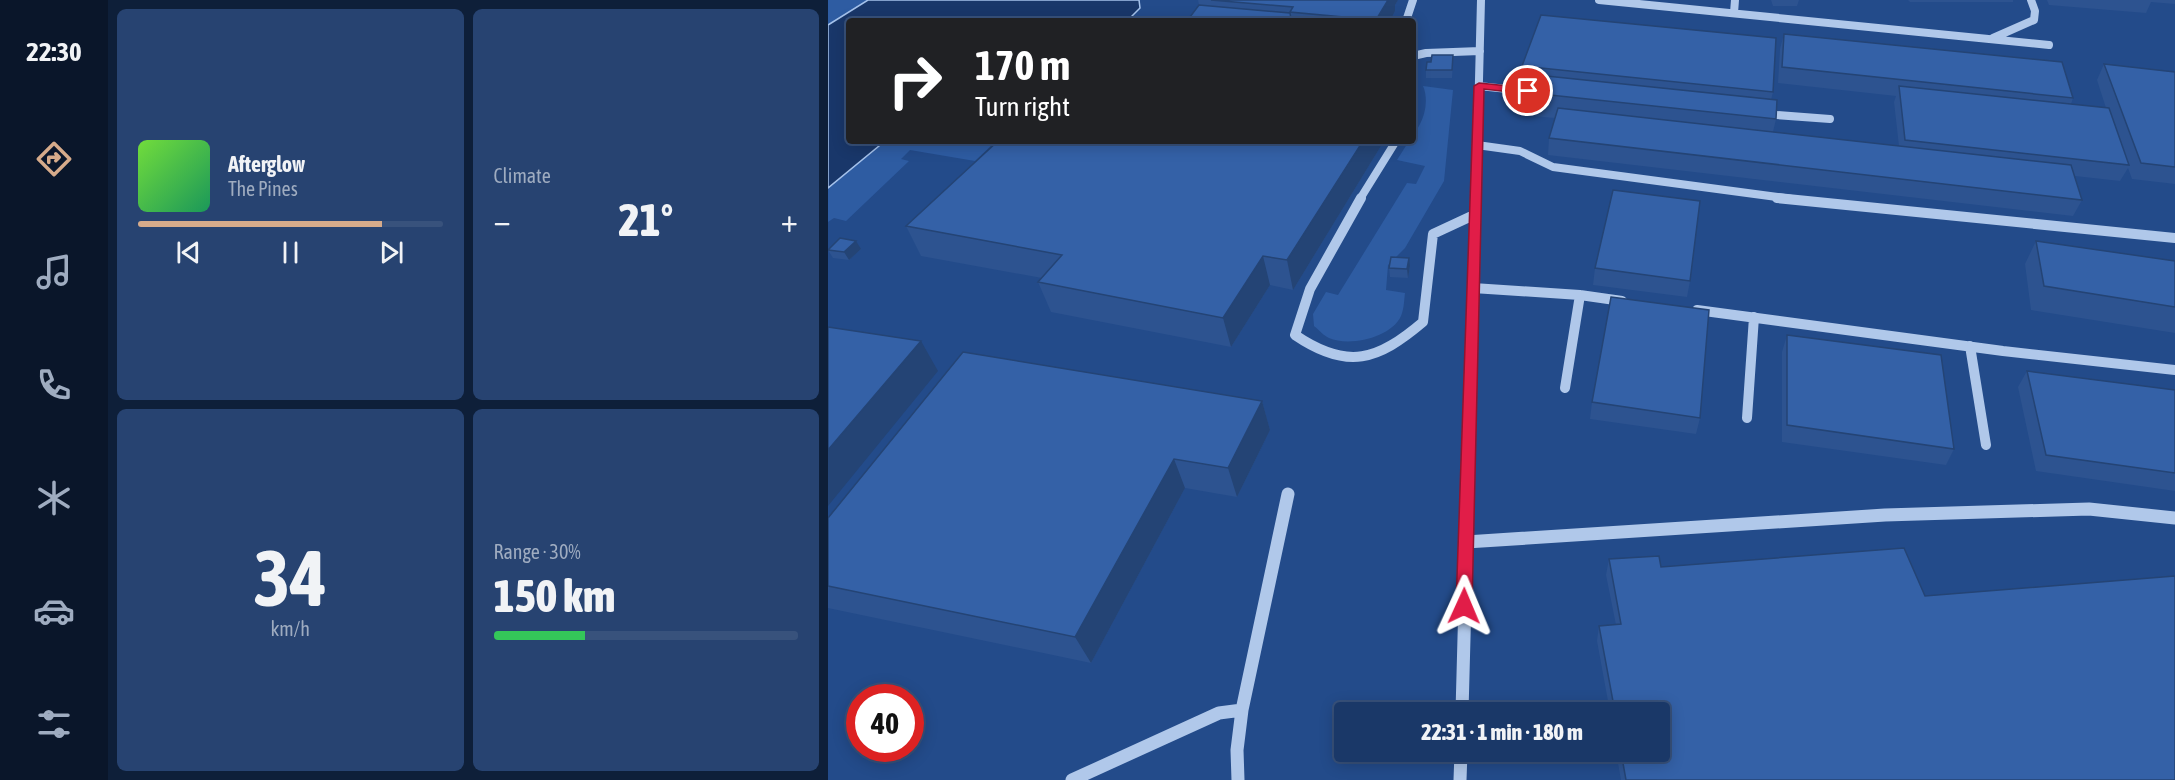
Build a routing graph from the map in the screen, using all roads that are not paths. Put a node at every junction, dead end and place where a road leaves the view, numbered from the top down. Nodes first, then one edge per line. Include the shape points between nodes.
1 (1413, 0) edge
2 (1481, 0) edge
3 (1599, 0) edge
4 (1735, 0) edge
5 (2031, 0) edge
6 (1734, 14) junction
7 (1407, 18) edge
8 (1991, 39) junction
9 (2049, 45) dead end
10 (1416, 48) edge
11 (1479, 51) junction
12 (1426, 53) junction
13 (1416, 55) edge
14 (1479, 86) junction
15 (1540, 92) edge
16 (1753, 113) edge
17 (1830, 119) dead end
18 (1394, 144) edge
19 (1477, 145) junction
20 (1476, 214) junction
21 (2175, 238) edge
22 (1473, 288) junction
23 (1580, 295) junction
24 (1638, 303) edge
25 (1684, 309) edge
26 (1754, 317) junction
27 (1970, 346) junction
28 (2175, 370) edge
29 (1565, 388) dead end
30 (1747, 418) dead end
31 (1986, 445) dead end
32 (1288, 494) dead end
33 (2175, 518) edge
34 (1466, 542) junction
35 (1462, 702) edge
36 (1242, 710) junction
37 (1461, 762) edge
38 (1072, 780) edge
39 (1238, 780) edge
40 (1460, 780) edge

1 - 7 street
2 - 11 street
3 - 6 street
4 - 6 street
5 - 8 street via 2034,20
6 - 8 street
8 - 9 street
10 - 12 street
11 - 12 street
11 - 14 street
12 - 13 street
14 - 15 street
14 - 19 street
16 - 17 street
18 - 20 street via 1308,291 1295,335 1332,356 1363,356 1392,346 1423,322 1433,234
19 - 20 street
19 - 21 street via 1520,150 1553,167 1747,195
20 - 22 street
22 - 23 street
22 - 34 street
23 - 24 street
23 - 29 street
25 - 26 street
26 - 27 street
26 - 30 street
27 - 28 street
27 - 31 street
32 - 36 street
33 - 34 street via 2089,509 1885,515
34 - 35 street
36 - 38 street via 1206,719
36 - 39 street
37 - 40 street

